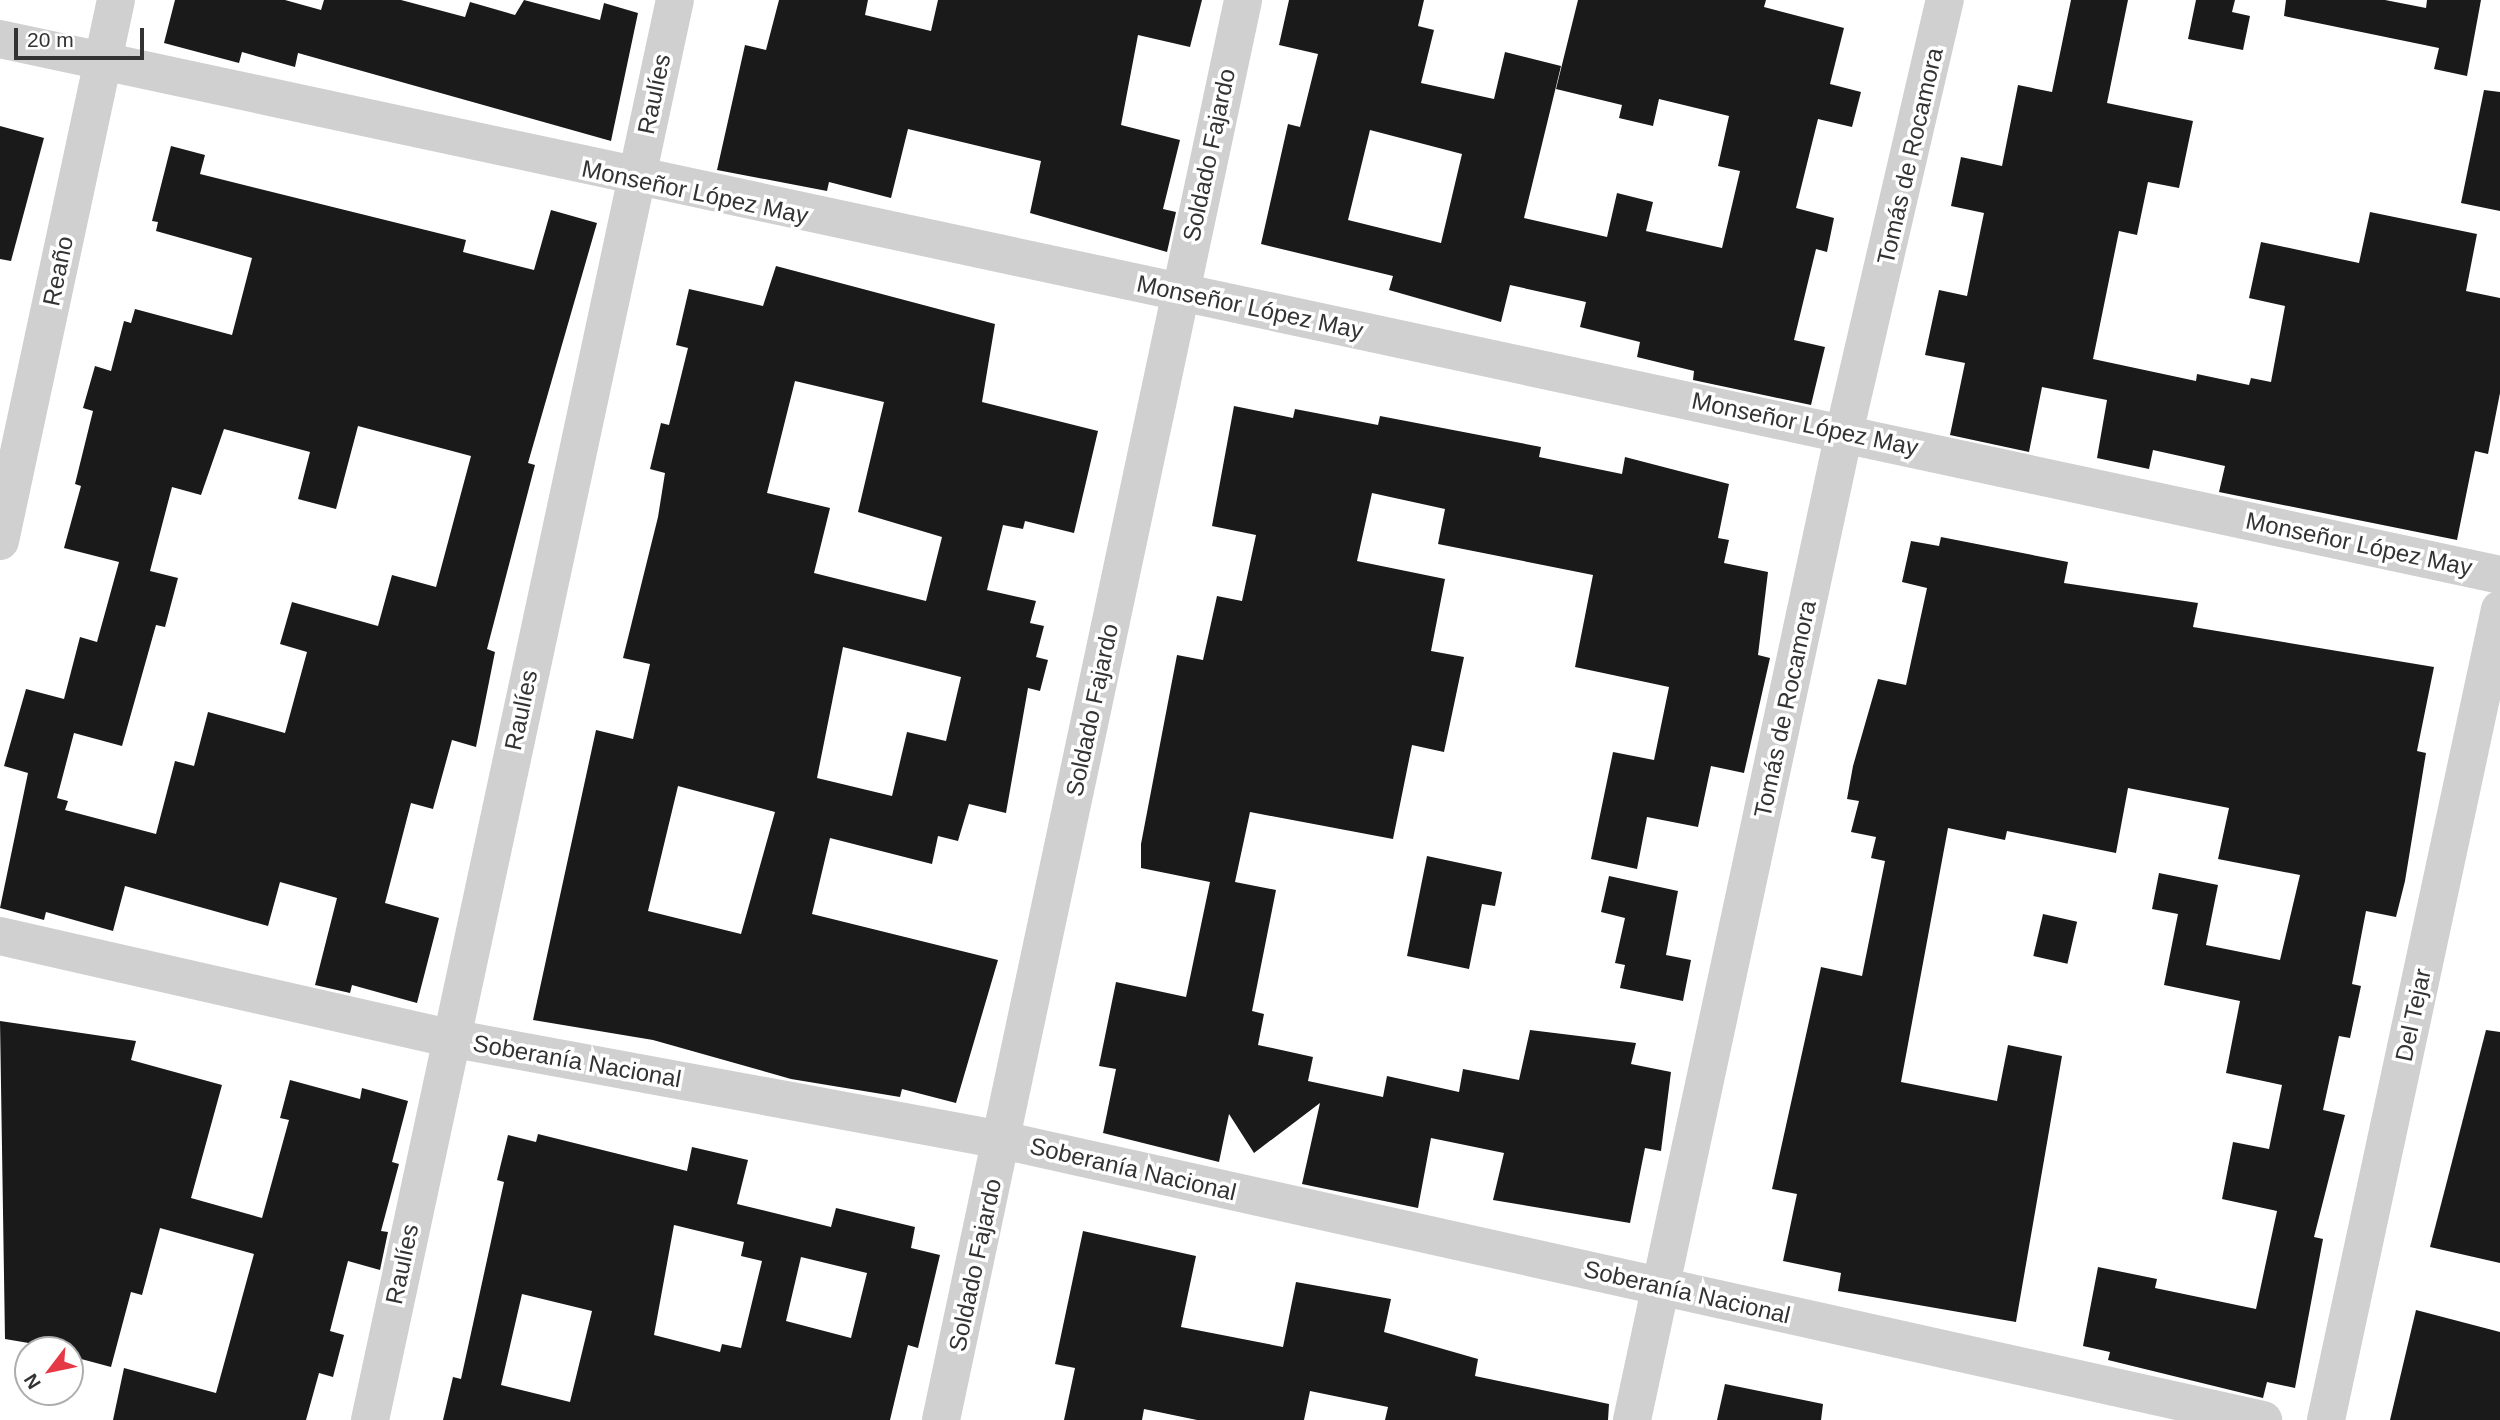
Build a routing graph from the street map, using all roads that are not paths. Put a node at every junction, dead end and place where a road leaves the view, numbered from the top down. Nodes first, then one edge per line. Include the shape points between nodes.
1 (116, 0) edge
2 (675, 0) edge
3 (1243, 0) edge
4 (1945, 0) edge
5 (0, 39) edge
6 (103, 60) junction
7 (636, 180) junction
8 (1179, 292) junction
9 (1844, 433) junction
10 (0, 541) edge
11 (2500, 575) edge
12 (2500, 609) edge
13 (0, 936) edge
14 (450, 1038) junction
15 (1002, 1140) junction
16 (1660, 1286) junction
17 (370, 1420) edge
18 (941, 1420) edge
19 (1632, 1420) edge
20 (2263, 1420) edge
21 (2326, 1420) edge

1 - 6 street, Reaño
2 - 7 street, Raulíes
3 - 8 street, Soldado Fajardo
4 - 9 street, Tomás de Rocamora
5 - 6 street, Monseñor López May
6 - 7 street, Monseñor López May
6 - 10 street, Reaño
7 - 8 street, Monseñor López May
7 - 14 street, Raulíes
8 - 9 street, Monseñor López May
8 - 15 street, Soldado Fajardo
9 - 11 street, Monseñor López May
9 - 16 street, Tomás de Rocamora
12 - 21 street, Del Tejar
13 - 14 street, Soberanía Nacional
14 - 15 street, Soberanía Nacional
14 - 17 street, Raulíes
15 - 16 street, Soberanía Nacional
15 - 18 street, Soldado Fajardo
16 - 19 street, Tomás de Rocamora
16 - 20 street, Soberanía Nacional

